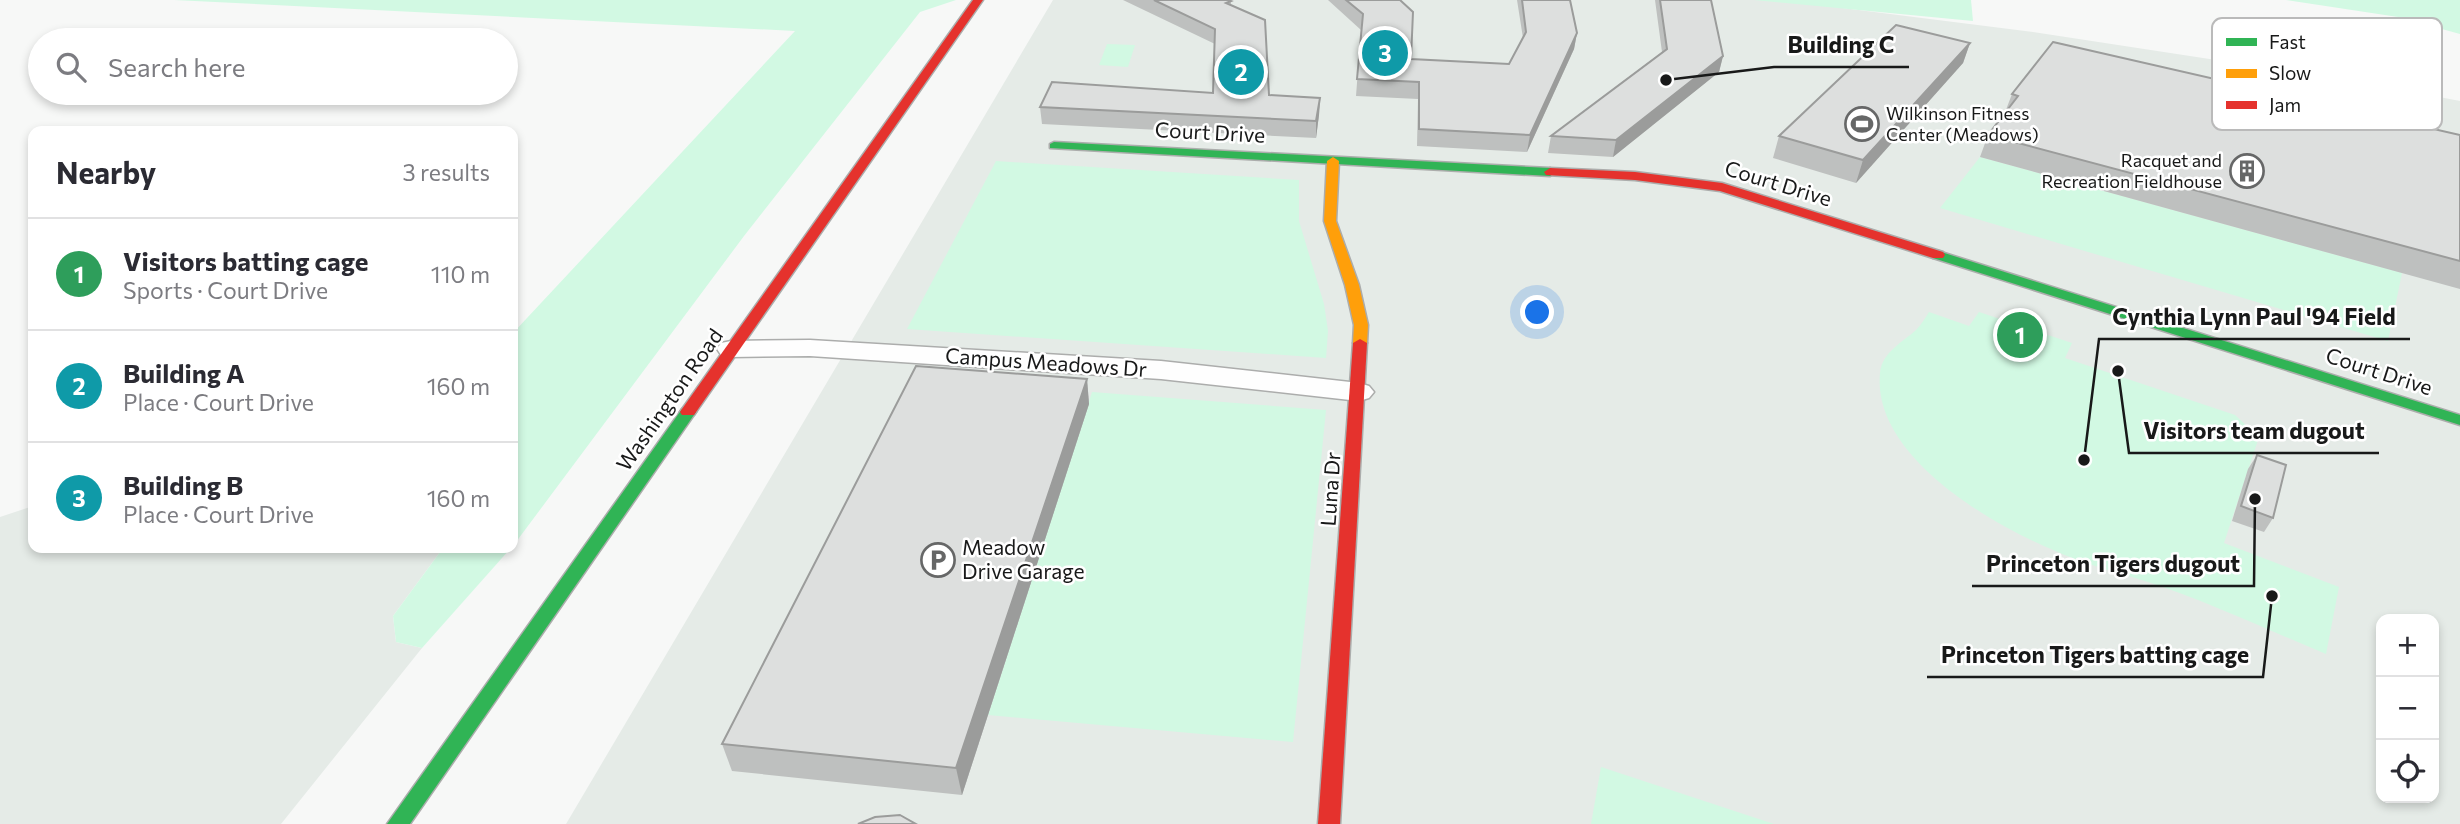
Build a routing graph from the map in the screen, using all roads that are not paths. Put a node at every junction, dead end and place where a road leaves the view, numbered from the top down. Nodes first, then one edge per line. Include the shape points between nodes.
1 (978, 0) edge
2 (1054, 146) dead end
3 (1333, 161) junction
4 (731, 349) junction
5 (1359, 392) junction
6 (2460, 420) edge
7 (398, 824) edge
8 (1329, 824) edge

1 - 4 street, Washington Road
2 - 3 street, Court Drive
3 - 5 street, Luna Dr via 1330,221 1353,285 1361,325
3 - 6 street, Court Drive via 1635,176 1722,187
4 - 5 street, Campus Meadows Dr via 810,348 1161,370
4 - 7 street, Washington Road
5 - 8 street, Luna Dr

